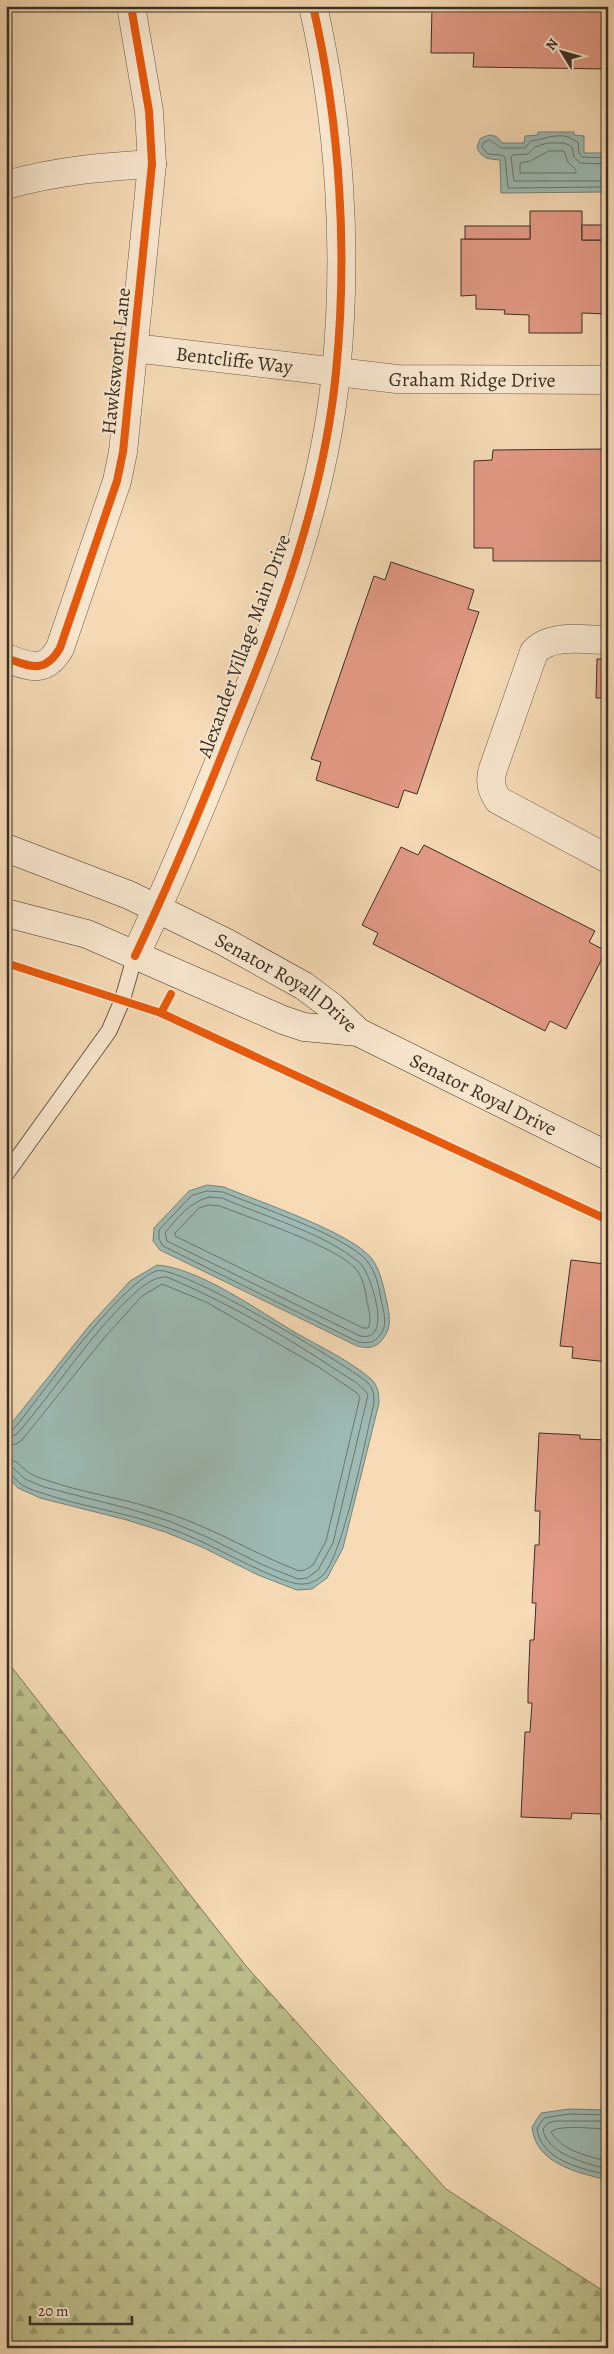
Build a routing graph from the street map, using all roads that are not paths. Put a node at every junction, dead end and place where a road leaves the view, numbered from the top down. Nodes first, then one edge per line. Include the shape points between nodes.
1 (131, 6) edge
2 (314, 6) edge
3 (152, 164) junction
4 (6, 185) edge
5 (134, 348) junction
6 (336, 372) junction
7 (608, 380) edge
8 (608, 640) edge
9 (6, 658) edge
10 (6, 848) edge
11 (608, 859) edge
12 (158, 908) junction
13 (6, 913) edge
14 (135, 956) junction
15 (358, 1032) junction
16 (608, 1156) edge
17 (6, 1174) edge

1 - 3 street, Hawksworth Lane via 149,111
2 - 6 street, Alexander Village Main Drive via 327,78 340,200
3 - 4 street via 44,174
3 - 5 street, Hawksworth Lane
5 - 6 street, Bentcliffe Way
5 - 9 street, Hawksworth Lane via 117,481 60,648 54,659 45,665 26,665
6 - 7 street, Graham Ridge Drive via 397,379
6 - 12 street, Alexander Village Main Drive via 314,493 284,597
8 - 11 street via 554,641 534,652 493,768 491,784 498,800
10 - 12 street, Senator Royall Drive
12 - 14 street, Alexander Village Main Drive
12 - 15 street, Senator Royall Drive via 304,986
13 - 14 street, Senator Royall Drive via 87,934
14 - 15 street, Senator Royall Drive via 283,1020 304,1027
14 - 17 lane, Alexander Village Main Drive via 109,1031
15 - 16 street, Senator Royal Drive

